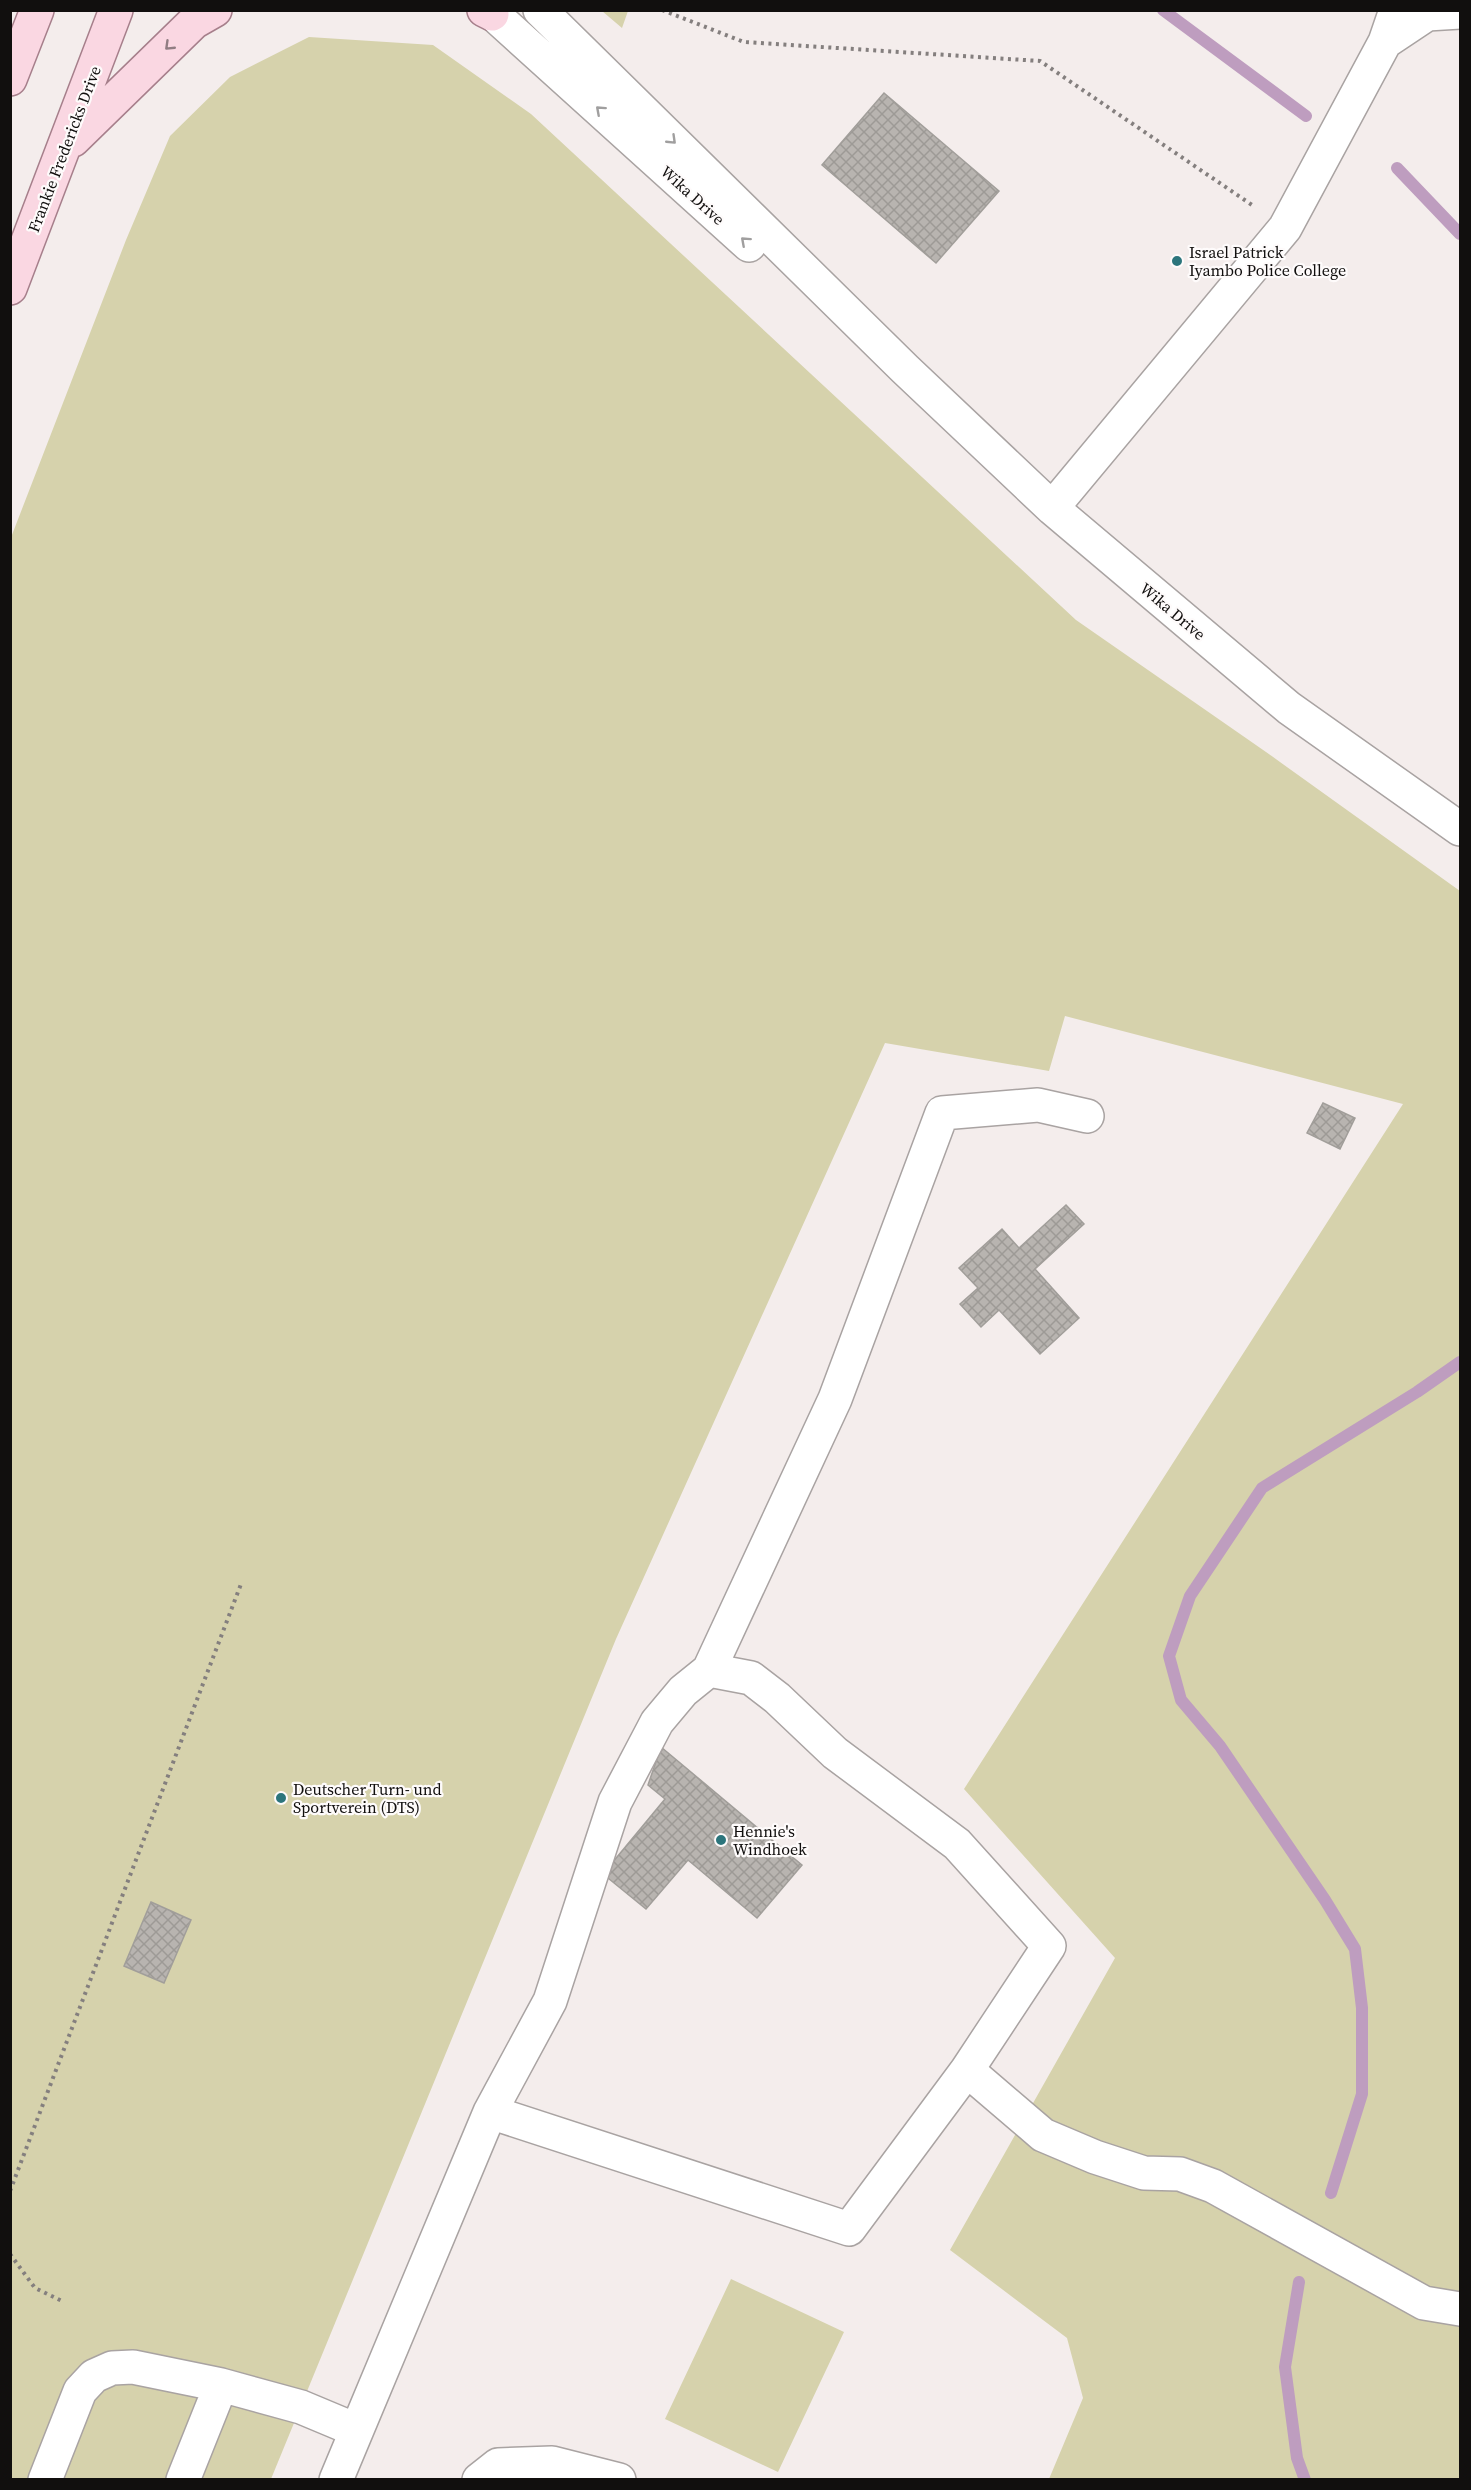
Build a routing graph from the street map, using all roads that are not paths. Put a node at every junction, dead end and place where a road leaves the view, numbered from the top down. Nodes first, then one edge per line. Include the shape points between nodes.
1 (37, 10) edge
2 (116, 10) edge
3 (215, 10) edge
4 (540, 10) edge
5 (1396, 10) edge
6 (488, 12) edge
7 (1461, 12) edge
8 (1385, 42) junction
9 (10, 79) edge
10 (65, 147) junction
11 (10, 288) edge
12 (905, 369) junction
13 (1052, 508) junction
14 (1461, 829) edge
15 (1087, 1116) dead end
16 (709, 1670) junction
17 (967, 2070) junction
18 (490, 2112) junction
19 (1461, 2309) edge
20 (221, 2385) junction
21 (356, 2430) junction
22 (45, 2480) edge
23 (183, 2480) edge
24 (336, 2480) edge
25 (479, 2480) edge
26 (619, 2480) edge

1 - 9 main road
2 - 10 main road, Frankie Fredericks Drive
3 -> 10 main road via 194,22
4 -> 12 street, Wika Drive
5 - 8 street
12 -> 6 street, Wika Drive via 804,295
7 - 8 street via 1427,14
8 - 13 street via 1285,228
10 - 11 main road, Frankie Fredericks Drive
12 - 13 street, Wika Drive
13 - 14 street, Wika Drive via 1289,708
15 - 16 street via 1038,1105 942,1113 835,1399
16 - 17 street via 751,1678 835,1753 957,1844 1049,1946
16 - 18 street via 683,1691 657,1722 615,1802 550,2001
17 - 18 street via 849,2229
17 - 19 street via 1043,2135 1144,2173 1180,2174 1213,2186 1424,2303
18 - 21 street
20 - 21 street via 301,2407
20 - 22 street via 133,2367 112,2368 94,2376 80,2391
20 - 23 street
21 - 24 street
25 - 26 street via 498,2465 552,2463

